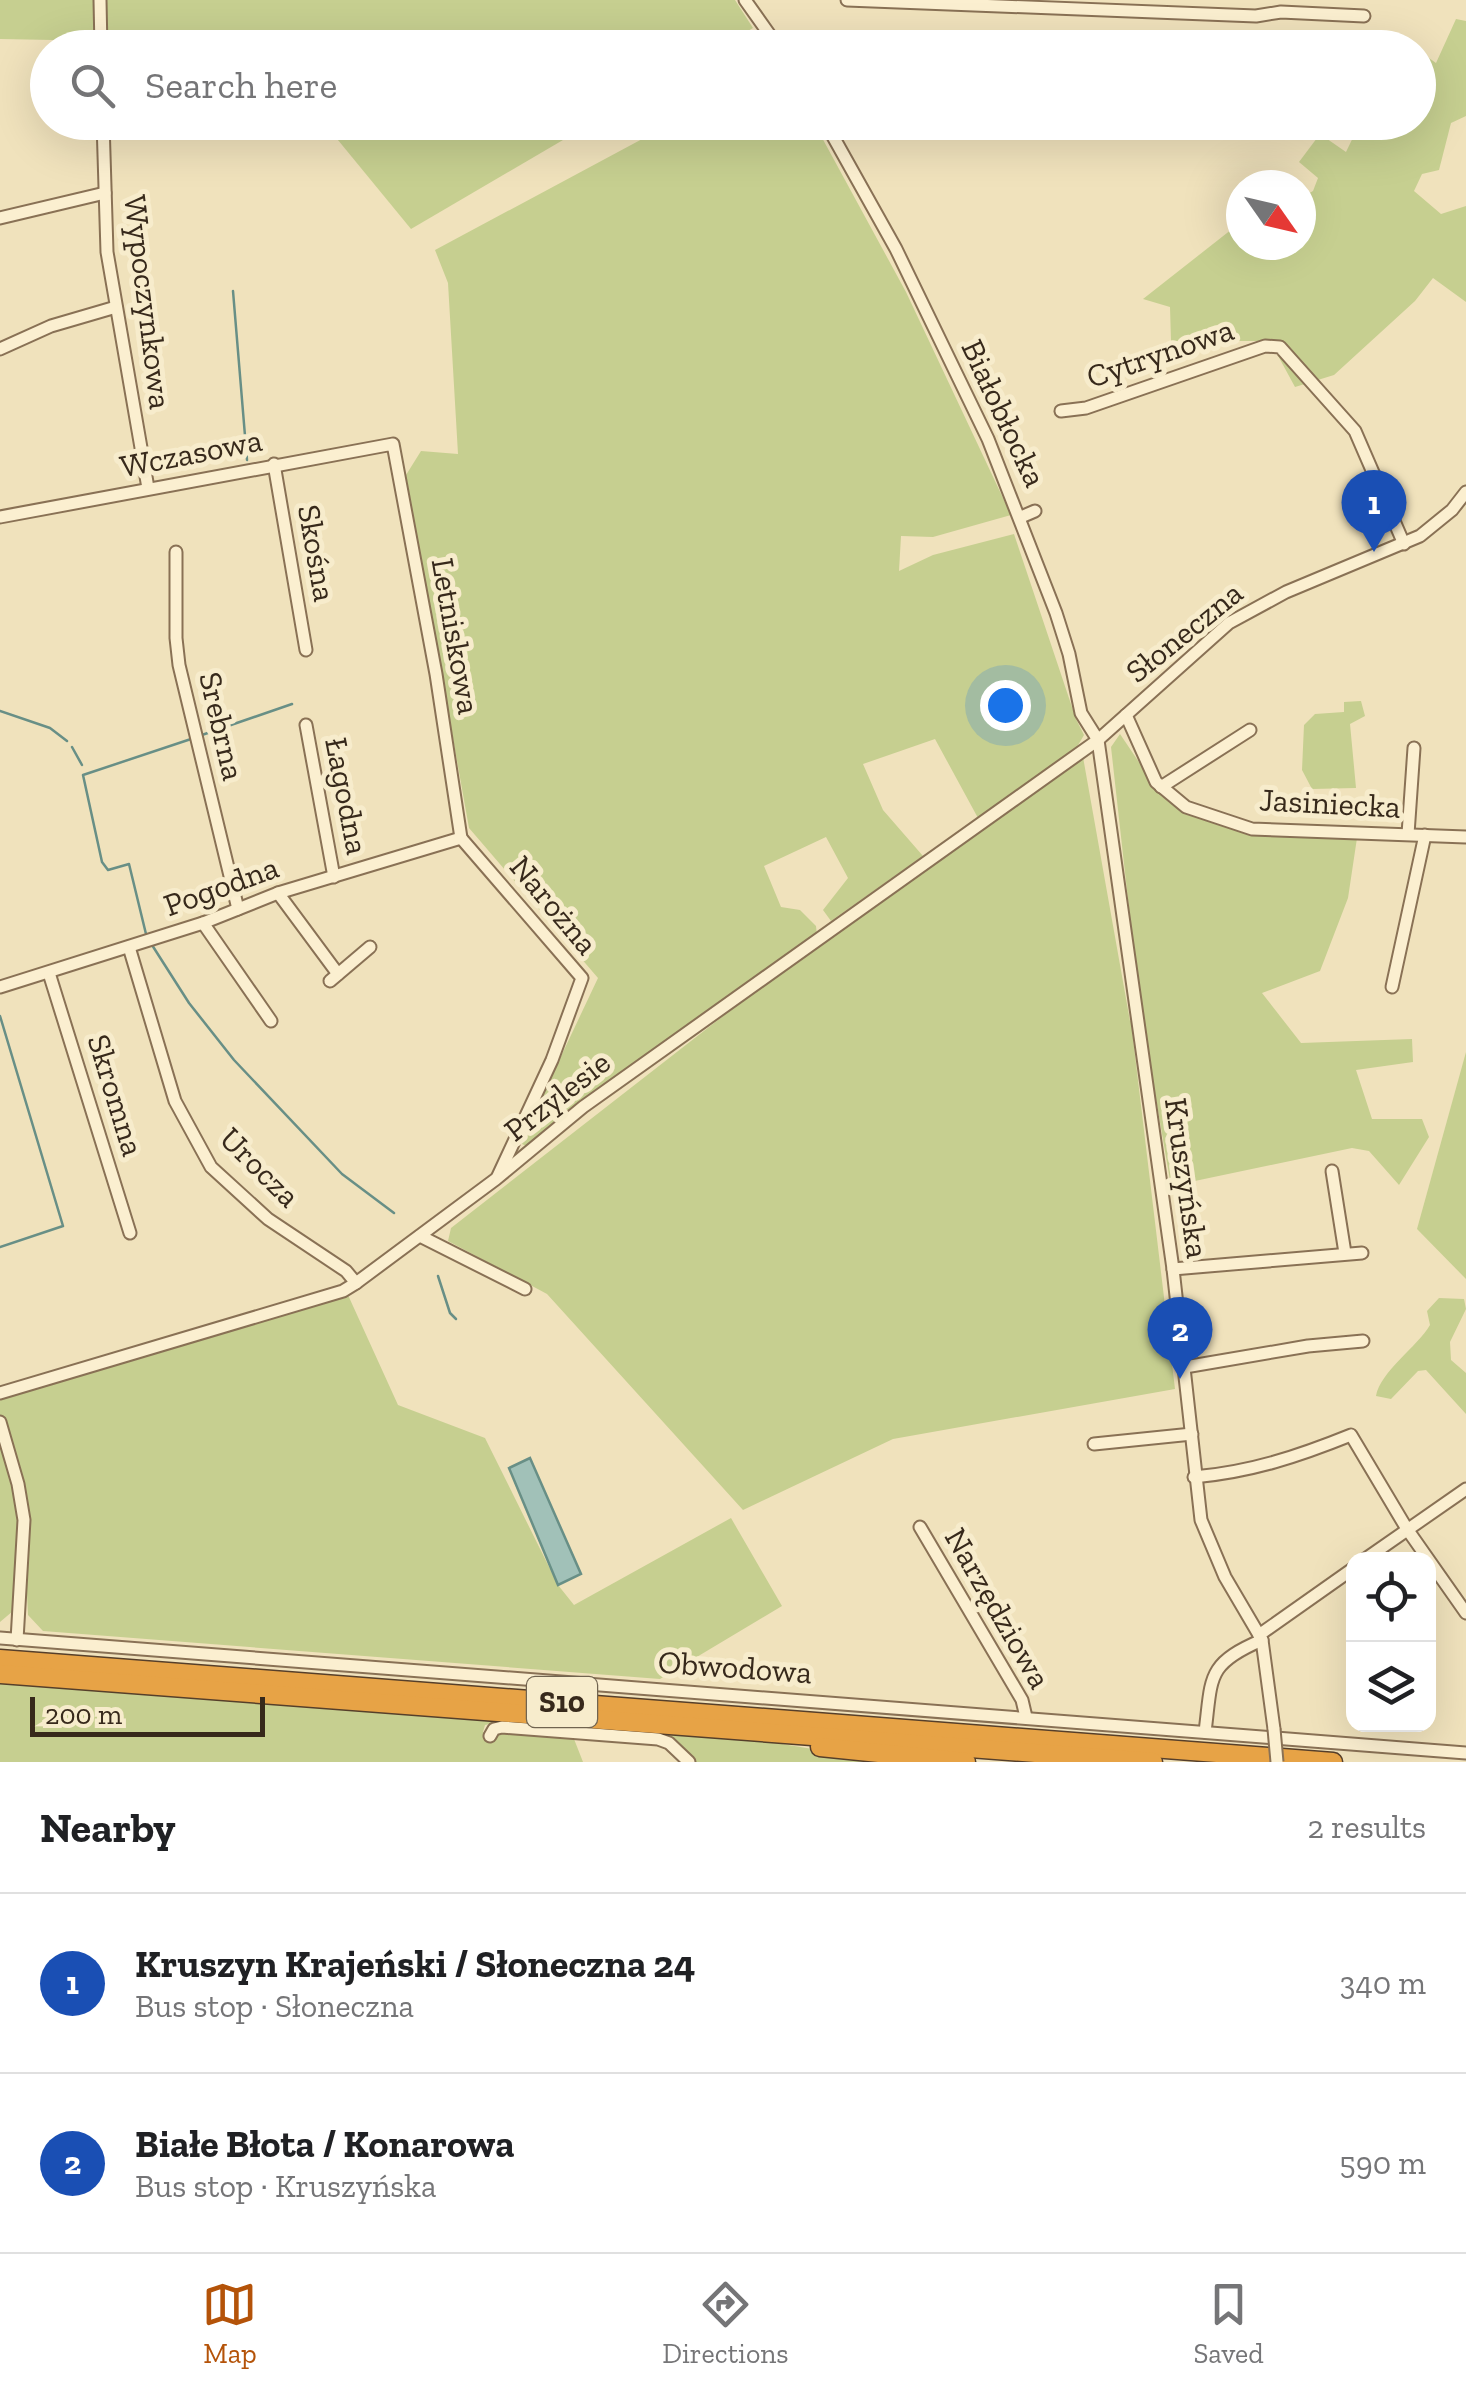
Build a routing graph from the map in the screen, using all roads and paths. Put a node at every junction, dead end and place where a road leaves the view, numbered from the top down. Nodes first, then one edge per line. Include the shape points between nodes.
1 (100, 0) edge
2 (745, 0) edge
3 (847, 0) edge
4 (1364, 16) dead end
5 (101, 30) edge
6 (766, 30) edge
7 (104, 140) edge
8 (836, 140) edge
9 (105, 194) junction
10 (0, 218) edge
11 (116, 307) junction
12 (0, 349) edge
13 (1062, 411) dead end
14 (393, 444) joint
15 (274, 464) junction
16 (148, 488) junction
17 (1466, 492) edge
18 (1035, 511) dead end
19 (0, 517) edge
20 (1022, 517) junction
21 (1404, 544) junction
22 (176, 552) dead end
23 (306, 650) dead end
24 (1126, 715) junction
25 (306, 725) dead end
26 (1250, 730) dead end
27 (1098, 740) junction
28 (1414, 748) dead end
29 (1161, 787) junction
30 (1408, 834) junction
31 (1424, 835) junction
32 (1466, 837) edge
33 (461, 838) junction
34 (334, 877) junction
35 (278, 893) junction
36 (238, 910) junction
37 (203, 923) junction
38 (129, 946) junction
39 (370, 947) dead end
40 (49, 973) junction
41 (0, 987) edge
42 (1392, 987) dead end
43 (271, 1020) dead end
44 (1332, 1171) dead end
45 (496, 1180) junction
46 (130, 1233) dead end
47 (420, 1236) junction
48 (1345, 1252) junction
49 (1362, 1252) dead end
50 (1172, 1269) junction
51 (356, 1284) junction
52 (526, 1289) dead end
53 (1363, 1341) dead end
54 (1185, 1367) junction
55 (0, 1392) edge
56 (0, 1422) edge
57 (1192, 1434) junction
58 (1094, 1444) dead end
59 (1194, 1477) junction
60 (1466, 1489) edge
61 (920, 1526) dead end
62 (1408, 1529) junction
63 (1375, 1552) edge
64 (1346, 1574) edge
65 (1466, 1613) edge
66 (1260, 1637) junction
67 (0, 1638) edge
68 (17, 1640) junction
69 (0, 1659) edge
70 (0, 1674) edge
71 (1026, 1717) junction
72 (742, 1731) junction
73 (1206, 1732) junction
74 (490, 1736) dead end
75 (1466, 1753) edge
76 (689, 1762) edge
77 (966, 1762) edge
78 (1153, 1762) edge
79 (1278, 1762) edge
80 (1333, 1762) edge

1 - 5 street
2 - 6 street
3 - 4 street
7 - 9 street, Wypoczynkowa
8 - 20 street, Białobłocka via 929,302
9 - 10 street
9 - 11 street, Wypoczynkowa
11 - 12 street
11 - 16 street, Wypoczynkowa
13 - 21 street, Cytrynowa via 1265,346 1280,347 1355,432
14 - 15 street, Wczasowa
14 - 33 street, Letniskowa
15 - 16 street, Wczasowa
15 - 23 street, Skośna
16 - 19 street, Wczasowa
17 - 21 street, Słoneczna via 1432,529
18 - 20 street
20 - 27 street, Białobłocka via 1066,642 1081,713
21 - 24 street, Słoneczna via 1241,615
22 - 36 street, Srebrna via 179,666
24 - 27 street, Słoneczna
24 - 29 street
25 - 34 street, Łagodna
26 - 29 street
27 - 45 street, Przylesie via 583,1107
27 - 50 street, Kruszyńska
28 - 30 street
29 - 30 street, Jasiniecka via 1186,807 1252,828
30 - 31 street, Jasiniecka
31 - 32 street, Jasiniecka
31 - 42 street
33 - 34 street, Pogodna
33 - 45 street, Narożna via 582,978
34 - 35 street, Pogodna
35 - 36 street, Pogodna
35 - 39 street via 334,977
36 - 37 street, Pogodna
37 - 38 street, Pogodna
37 - 43 street
38 - 40 street, Pogodna
38 - 51 street, Urocza via 176,1101 211,1167 268,1220
40 - 41 street, Pogodna
40 - 46 street, Skromna
44 - 48 street
45 - 47 street, Przylesie
47 - 51 street, Przylesie
47 - 52 street
48 - 49 street
48 - 50 street
50 - 54 street, Kruszyńska
51 - 55 street, Przylesie
53 - 54 street
54 - 57 street, Kruszyńska
56 - 68 street via 24,1520
57 - 58 street
57 - 59 street, Kruszyńska
59 - 62 street via 1289,1460 1351,1435
59 - 66 street, Kruszyńska via 1201,1520
60 - 62 street
61 - 71 street, Narzędziowa
62 - 63 street
62 - 65 street
64 - 66 street
66 - 73 street via 1219,1666 1210,1685
66 - 79 street, Kruszyńska, bridge
67 - 68 street, Obwodowa
68 - 71 street, Obwodowa
69 - 80 highway, S10
70 - 72 highway, S10
71 - 73 street, Obwodowa
72 - 77 highway via 839,1750
72 - 78 highway, S10
73 - 75 street, Obwodowa
74 - 76 street via 502,1727 658,1739

